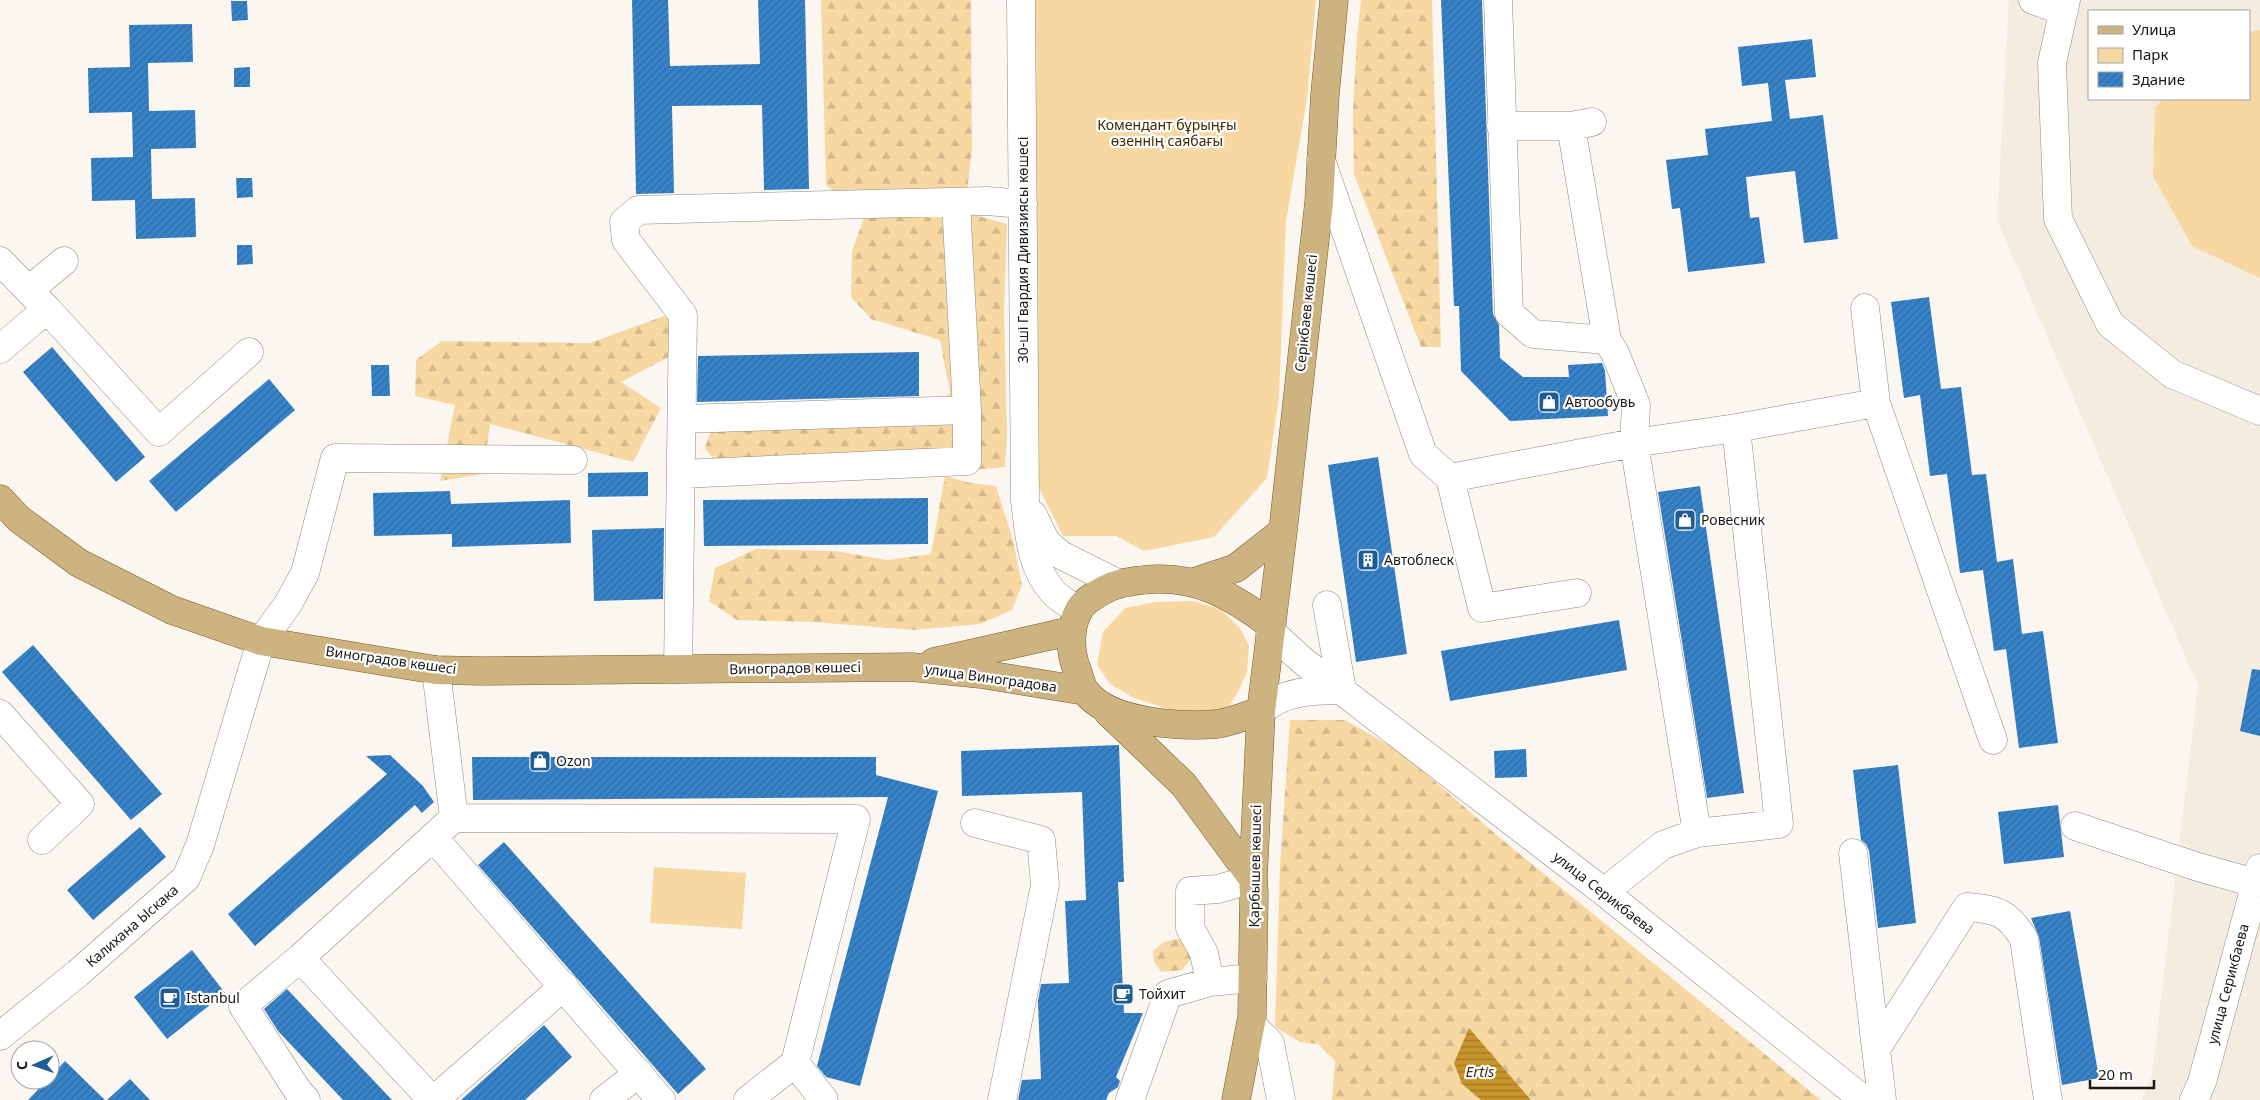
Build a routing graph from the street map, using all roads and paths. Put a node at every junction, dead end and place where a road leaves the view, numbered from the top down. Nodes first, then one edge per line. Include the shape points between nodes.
1 (1021, 0) edge
2 (1334, 0) edge
3 (1498, 0) edge
4 (2033, 0) edge
5 (2065, 5) edge
6 (1501, 126) junction
7 (1321, 160) junction
8 (956, 202) junction
9 (1023, 204) junction
10 (0, 261) edge
11 (64, 261) dead end
12 (38, 300) junction
13 (1864, 308) dead end
14 (1607, 340) junction
15 (0, 350) edge
16 (249, 352) dead end
17 (1876, 404) junction
18 (967, 410) junction
19 (2260, 411) edge
20 (682, 419) junction
21 (1736, 428) junction
22 (1634, 443) junction
23 (573, 460) dead end
24 (681, 474) junction
25 (1450, 478) junction
26 (0, 499) edge
27 (1025, 500) junction
28 (1283, 531) junction
29 (1194, 582) junction
30 (1117, 583) junction
31 (1577, 592) dead end
32 (1327, 605) dead end
33 (1074, 621) junction
34 (1271, 628) junction
35 (261, 641) junction
36 (911, 667) junction
37 (678, 669) junction
38 (436, 670) junction
39 (1342, 690) junction
40 (1094, 699) junction
41 (1261, 711) junction
42 (0, 714) edge
43 (1994, 740) dead end
44 (454, 818) junction
45 (975, 823) dead end
46 (2075, 826) dead end
47 (1697, 833) junction
48 (433, 836) junction
49 (42, 840) dead end
50 (1853, 853) dead end
51 (2257, 875) edge
52 (1253, 879) junction
53 (1604, 892) junction
54 (300, 958) junction
55 (1253, 978) junction
56 (1210, 982) junction
57 (564, 986) junction
58 (1251, 1024) junction
59 (0, 1036) edge
60 (1876, 1049) junction
61 (795, 1063) junction
62 (639, 1073) junction
63 (306, 1100) edge
64 (433, 1100) edge
65 (604, 1100) edge
66 (661, 1100) edge
67 (748, 1100) edge
68 (824, 1100) edge
69 (1002, 1100) edge
70 (1130, 1100) edge
71 (1236, 1100) edge
72 (1281, 1100) edge
73 (1864, 1100) edge
74 (1882, 1100) edge
75 (2048, 1100) edge
76 (2194, 1100) edge

1 - 9 street, 30-ші Гвардия Дивизиясы көшесі
2 - 7 main road, Серікбаев көшесі
3 - 6 street
4 - 5 street
5 - 19 street via 2052,63 2058,219 2110,324 2172,374
6 - 14 street via 1509,313 1533,334
6 - 14 street via 1582,124
7 - 25 street via 1423,454
7 - 28 main road, Серікбаев көшесі
8 - 9 street
8 - 18 street
8 - 20 street via 638,210 624,222 626,240 683,315
9 - 27 street, 30-ші Гвардия Дивизиясы көшесі
10 - 12 street
11 - 12 street
12 - 15 street
12 - 16 street via 160,432
13 - 17 street
14 - 22 street via 1636,405
17 - 21 street
17 - 43 street
18 - 20 street
18 - 24 street via 967,462
20 - 24 street
21 - 22 street
21 - 47 street via 1779,824
22 - 25 street
22 - 47 street
23 - 35 street, Калихана Ыскака via 335,458 305,573 288,604
24 - 37 street
25 - 31 street via 1482,608
26 - 35 main road, Виноградов көшесі via 20,519 79,562 172,610
27 - 30 street via 1046,542 1061,556
27 - 33 street, 30-ші Гвардия Дивизиясы көшесі via 1030,543 1039,572
28 - 29 main road via 1236,568
28 - 34 main road, Серікбаев көшесі
29 - 30 main road via 1157,578
29 - 34 main road via 1245,605
30 - 33 main road via 1092,597
32 - 39 street
33 - 36 main road, улица Виноградова
33 - 40 main road via 1074,661
34 - 39 street, улица Серикбаева via 1303,661
34 - 41 main road, Қарбышев көшесі
35 - 38 main road, Виноградов көшесі
35 - 59 street, Калихана Ыскака via 200,845 186,878
36 - 37 main road, Виноградов көшесі
36 - 40 main road, улица Виноградова via 981,674
37 - 38 main road, Виноградов көшесі
38 - 44 street
39 - 41 street via 1297,693 1280,698
39 - 53 street, улица Серикбаева
40 - 41 main road, улица Виноградова via 1148,722 1183,726 1220,723
40 - 52 main road via 1184,785
41 - 52 main road, Қарбышев көшесі
42 - 49 street via 80,804
44 - 48 street
44 - 61 street via 856,819
45 - 69 street via 1041,840 1045,885
46 - 51 street via 2198,866
47 - 53 street via 1663,845
48 - 54 street
48 - 57 street
50 - 60 street
51 - 76 street, улица Серикбаева via 2202,1082
52 - 55 main road, Қарбышев көшесі
52 - 56 street via 1218,889 1190,891 1190,928 1204,953
53 - 73 street, улица Серикбаева
54 - 63 street via 243,1006
54 - 64 street
55 - 56 street
55 - 58 main road, Қарбышев көшесі
56 - 70 street via 1168,994
57 - 62 street
57 - 64 street
58 - 71 main road, Қарбышев көшесі
58 - 72 street via 1270,1043
60 - 74 street
60 - 75 street via 1967,908 1993,909 2016,925 2024,940
61 - 67 street
61 - 68 street
62 - 65 street
62 - 66 street

